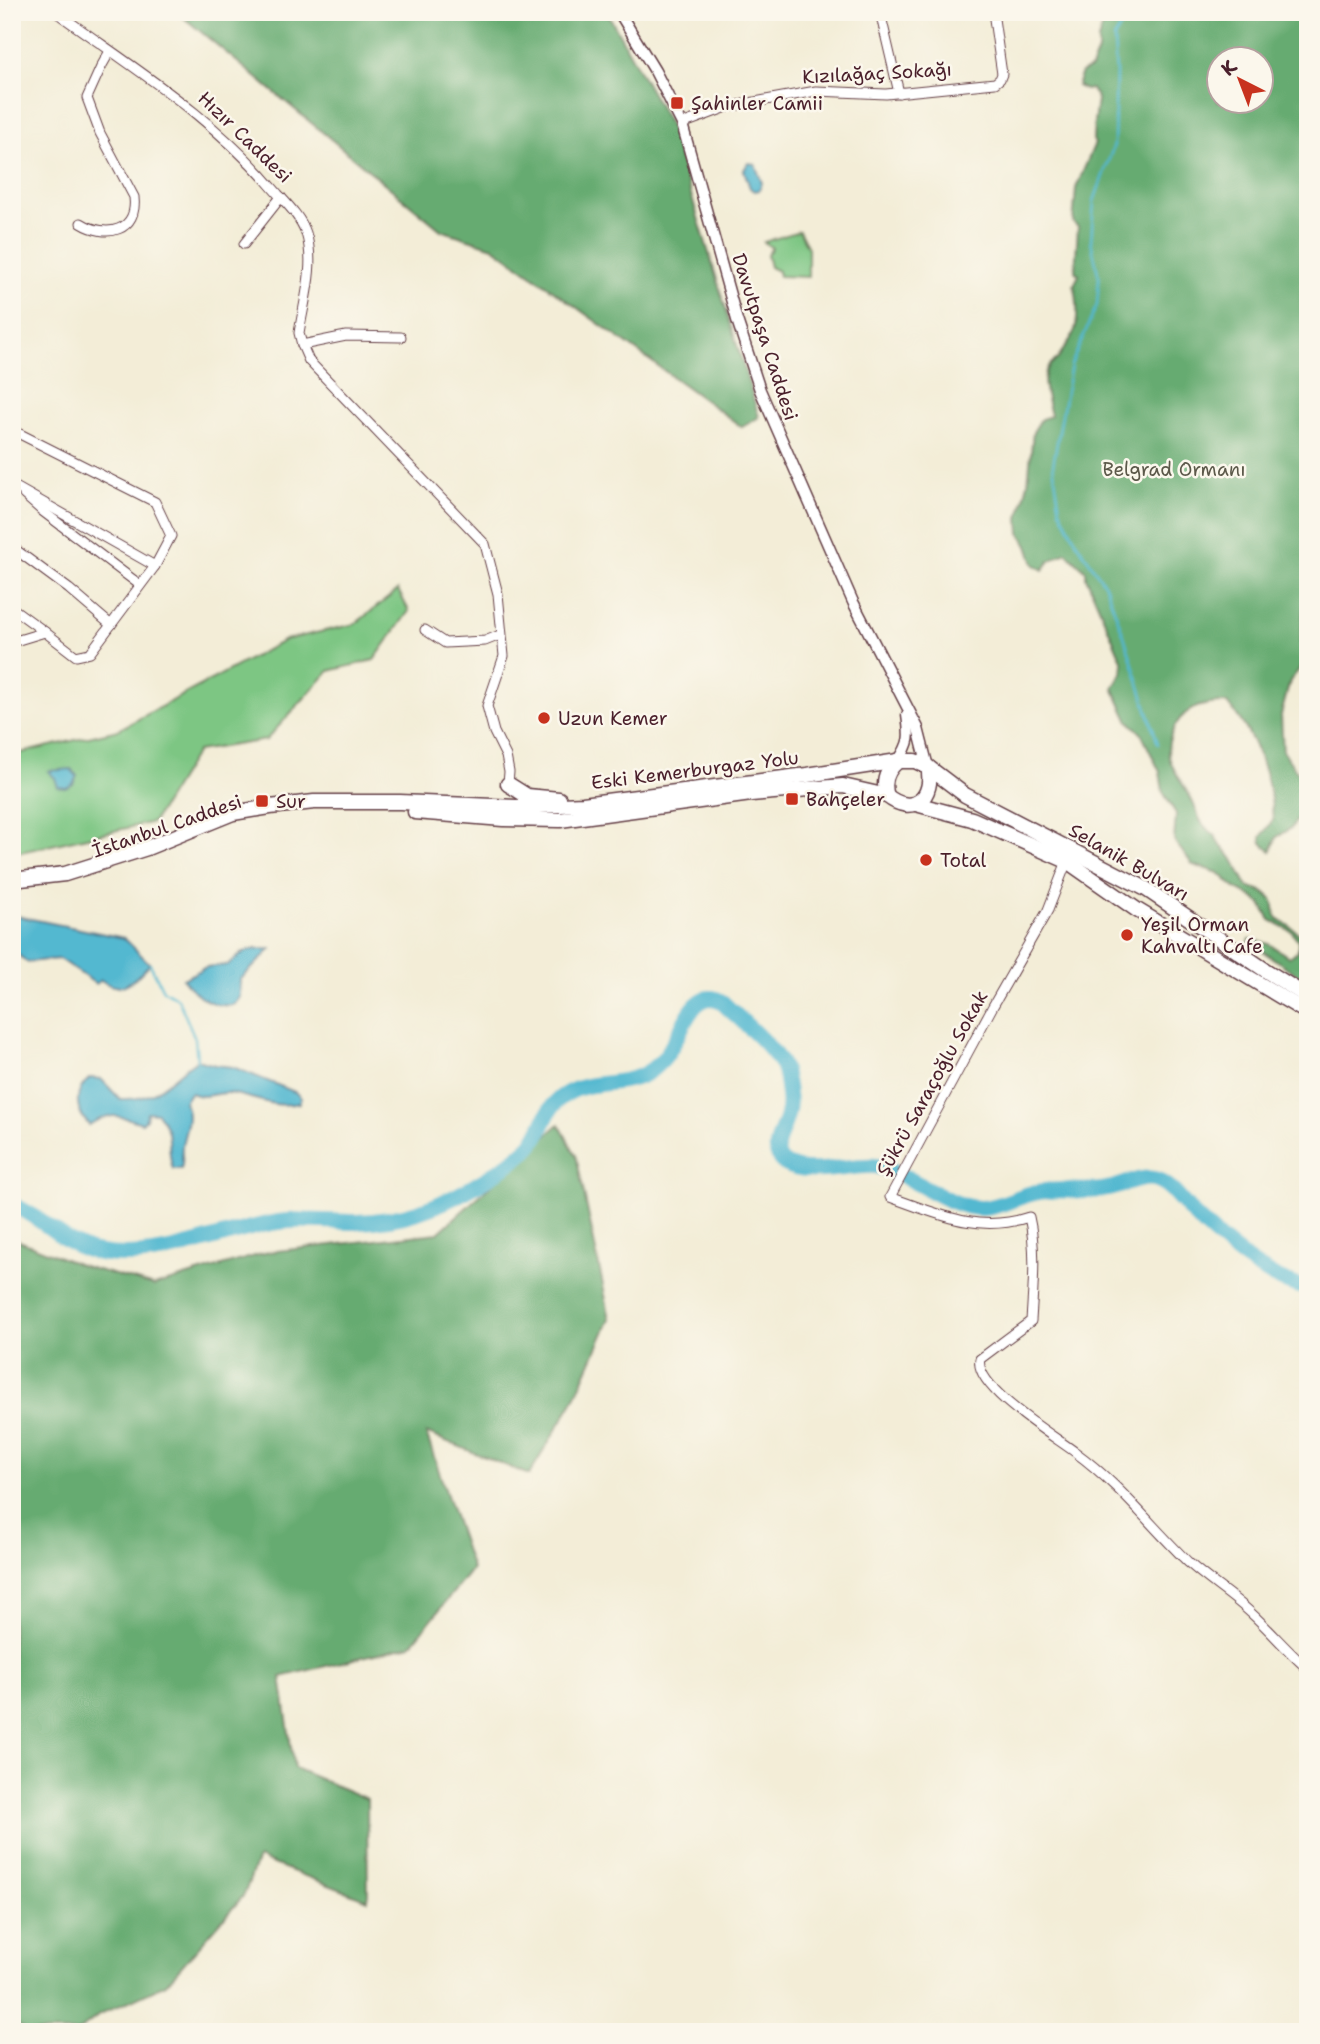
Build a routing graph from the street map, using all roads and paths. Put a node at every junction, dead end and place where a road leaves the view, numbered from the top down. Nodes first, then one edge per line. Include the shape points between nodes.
1 (56, 12) edge
2 (619, 12) edge
3 (880, 12) edge
4 (993, 12) edge
5 (110, 51) junction
6 (899, 93) junction
7 (682, 124) junction
8 (281, 197) junction
9 (81, 223) dead end
10 (244, 244) dead end
11 (401, 337) dead end
12 (302, 345) junction
13 (12, 430) edge
14 (14, 486) edge
15 (12, 547) edge
16 (155, 566) junction
17 (140, 585) junction
18 (12, 608) edge
19 (111, 625) junction
20 (425, 630) dead end
21 (45, 632) junction
22 (500, 635) junction
23 (12, 642) edge
24 (906, 709) junction
25 (898, 761) junction
26 (928, 767) junction
27 (508, 785) junction
28 (887, 796) junction
29 (583, 804) junction
30 (916, 804) junction
31 (503, 811) junction
32 (1067, 861) junction
33 (12, 880) edge
34 (52, 880) junction
35 (12, 889) edge
36 (1308, 997) edge
37 (1308, 1013) edge
38 (1308, 1669) edge

1 - 5 street, Hızır Caddesi
2 - 7 street, Davutpaşa Caddesi
3 - 6 street
4 - 6 street, Kızılağaç Sokağı via 1000,79
5 - 8 street, Hızır Caddesi via 214,126
5 - 9 street via 87,98 135,207 120,229 103,233
6 - 7 street, Kızılağaç Sokağı via 816,91 727,107
7 - 24 street, Davutpaşa Caddesi via 760,390 853,602
8 - 10 street
8 - 12 street, Hızır Caddesi via 305,230 308,243 309,271 299,333
11 - 12 street via 346,336
12 - 22 street via 322,376 485,544 498,594
13 - 16 street via 155,502 171,536
14 - 16 street
14 - 17 street
15 - 19 street
16 - 17 street
17 - 19 street
18 - 21 street
19 - 21 street via 90,653 76,656
20 - 22 street via 445,643 485,641
21 - 23 street
22 - 27 street via 503,656 487,706 506,756
24 - 25 street via 910,733
24 - 26 street, Davutpaşa Caddesi via 918,728
25 - 26 main road
25 - 28 main road via 884,781
25 - 29 main road, Eski Kemerburgaz Yolu
26 - 30 main road via 930,785
26 - 36 main road, Selanik Bulvarı via 965,795 1146,889
27 - 29 main road via 527,796
27 - 31 main road
28 - 30 main road via 904,805
28 - 31 main road, Eski Kemerburgaz Yolu via 843,786 560,820
29 - 31 main road, Eski Kemerburgaz Yolu
30 - 32 main road, Selanik Bulvarı via 972,819
31 - 34 main road, İstanbul Caddesi via 400,802 270,807 233,813
32 - 37 main road, Selanik Bulvarı via 1137,910
32 - 38 street, Şükrü Saraçoğlu Sokak via 1048,910 890,1197 966,1223 1000,1224 1029,1217 1034,1271 1031,1321 980,1359 981,1374 1004,1400 1102,1474 1190,1563
33 - 34 main road, İstanbul Caddesi
34 - 35 main road, İstanbul Caddesi

